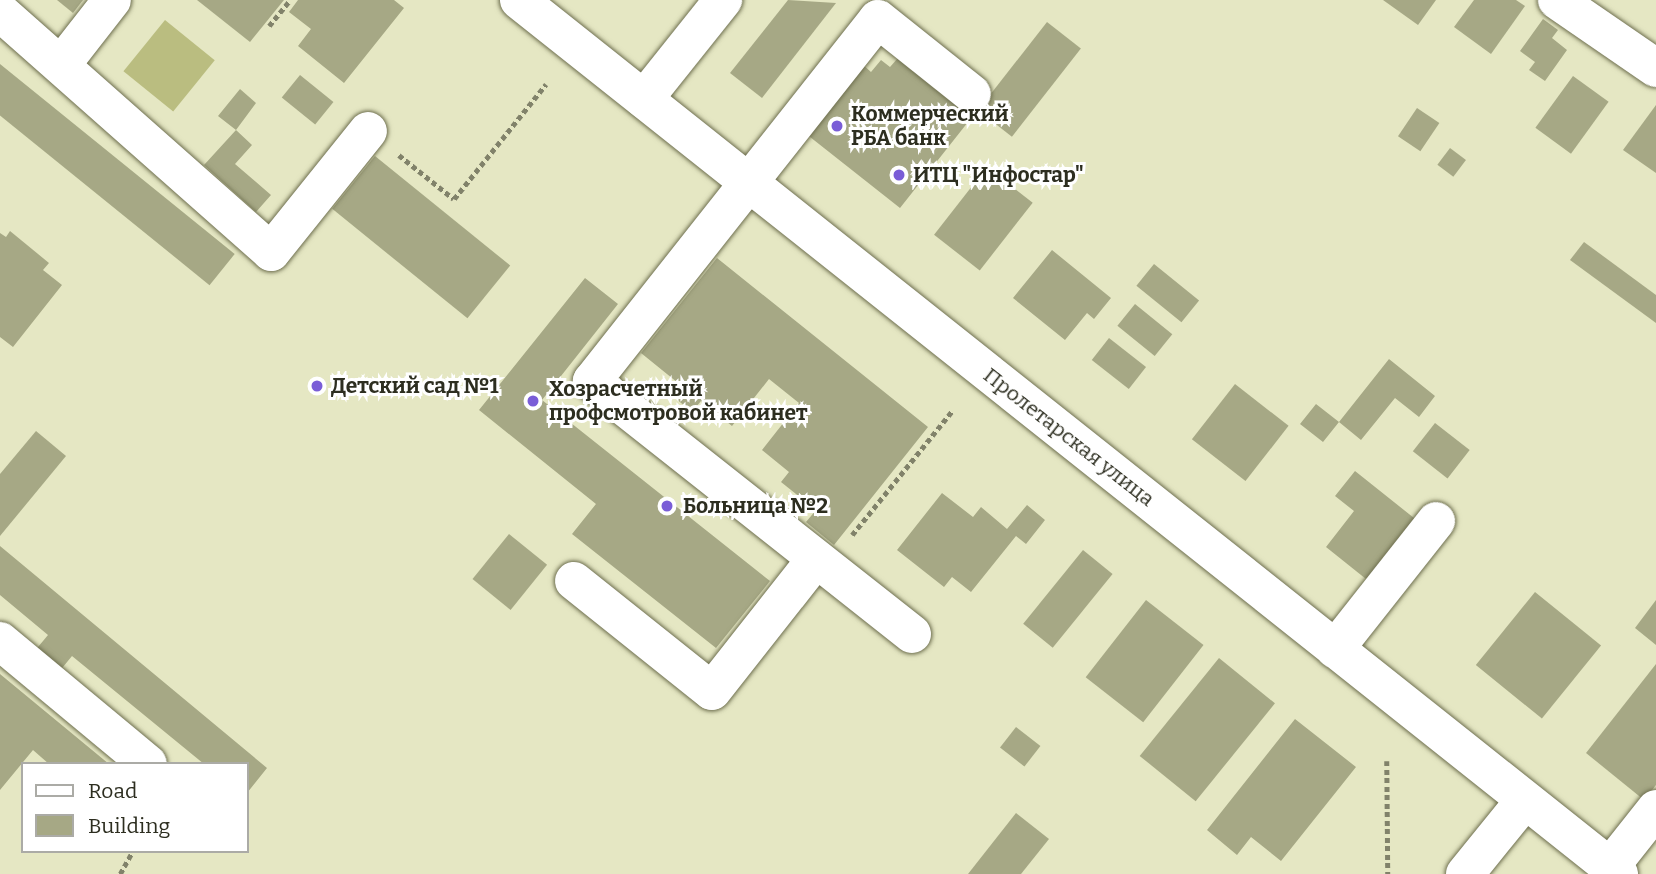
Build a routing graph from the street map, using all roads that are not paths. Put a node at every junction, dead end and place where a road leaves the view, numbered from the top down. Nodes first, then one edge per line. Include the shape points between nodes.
1 (112, 0) edge
2 (519, 0) edge
3 (723, 0) edge
4 (1557, 0) edge
5 (0, 12) edge
6 (62, 64) junction
7 (1656, 68) edge
8 (972, 94) dead end
9 (644, 99) junction
10 (368, 131) road end
11 (749, 183) junction
12 (1436, 521) dead end
13 (822, 563) junction
14 (574, 581) dead end
15 (912, 634) dead end
16 (0, 641) edge
17 (1335, 649) junction
18 (146, 762) edge
19 (1525, 800) junction
20 (1656, 809) edge
21 (1614, 871) edge
22 (1465, 874) edge

1 - 6 main road
2 - 9 main road, Пролетарская улица
3 - 9 main road
4 - 7 main road
5 - 6 main road
6 - 10 main road via 271,252
8 - 11 main road via 878,19
9 - 11 main road, Пролетарская улица
11 - 13 main road via 592,381
11 - 17 main road, Пролетарская улица
12 - 17 main road
13 - 14 main road via 712,691
13 - 15 main road
16 - 18 main road
17 - 19 main road, Пролетарская улица
19 - 21 main road, Пролетарская улица
19 - 22 main road
20 - 21 main road

